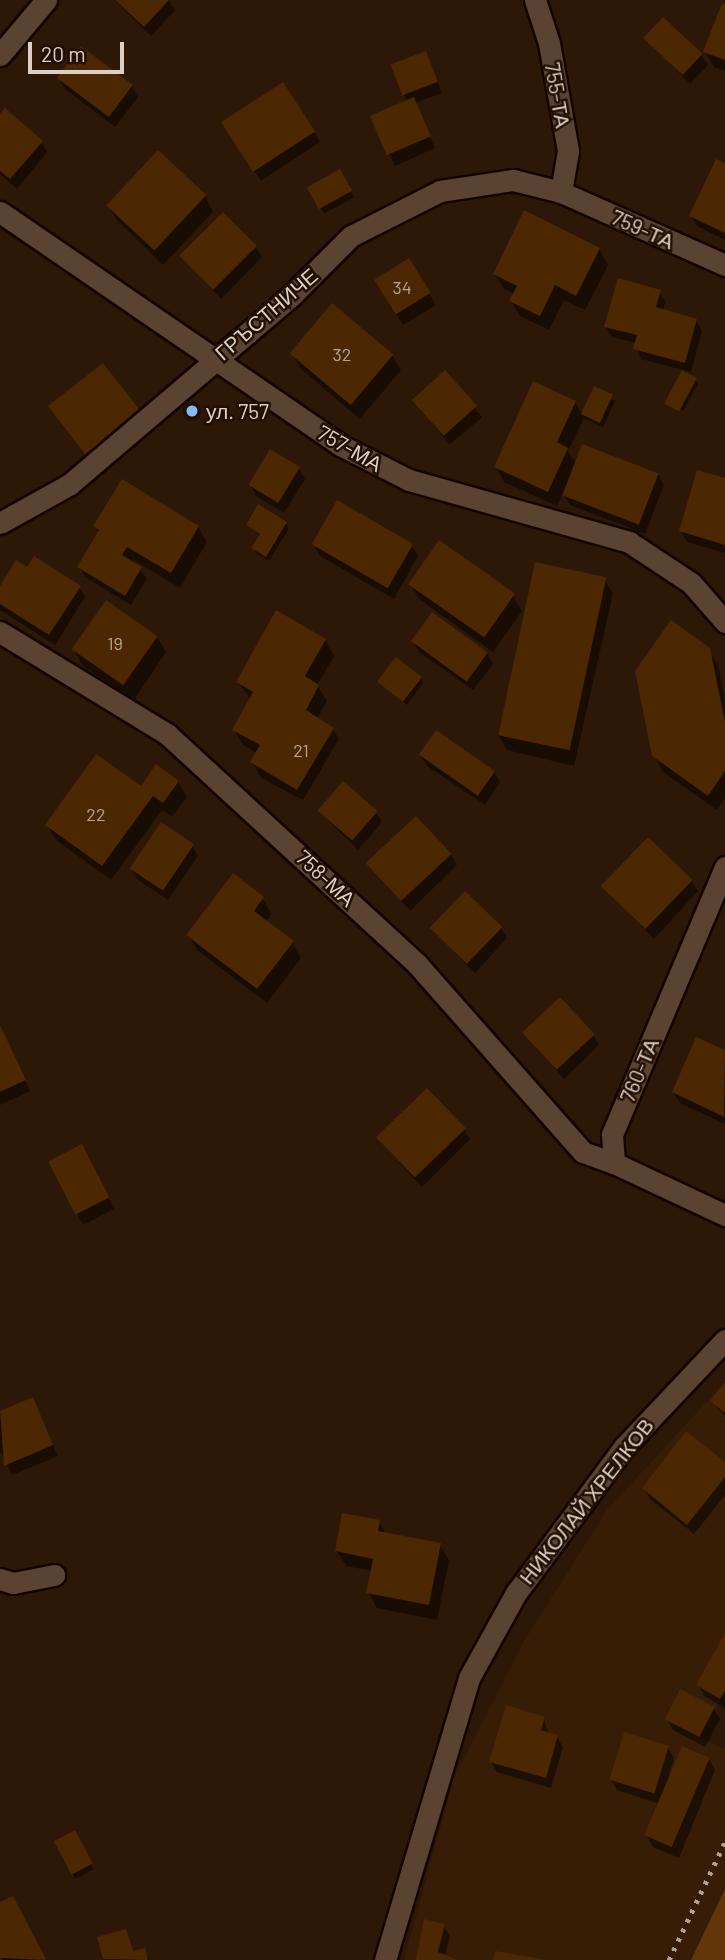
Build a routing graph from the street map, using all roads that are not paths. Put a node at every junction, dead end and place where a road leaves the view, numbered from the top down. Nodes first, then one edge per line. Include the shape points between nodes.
1 (46, 0) edge
2 (535, 0) edge
3 (0, 55) edge
4 (562, 192) junction
5 (0, 212) edge
6 (725, 265) edge
7 (215, 359) junction
8 (0, 523) edge
9 (725, 622) edge
10 (0, 632) edge
11 (725, 867) edge
12 (614, 1163) junction
13 (725, 1215) edge
14 (725, 1340) edge
15 (54, 1575) dead end
16 (0, 1578) edge
17 (385, 1960) edge

1 - 3 street
2 - 4 street, 755-ТА via 549,43 568,152
4 - 6 street, 759-ТА
4 - 7 street, ГРЪСТНИЧЕ via 513,180 440,191 351,236 290,297
5 - 7 street, 757-МА
7 - 8 street, ГРЪСТНИЧЕ via 71,484
7 - 9 street, 757-МА via 340,445 409,480 629,542 691,583
10 - 12 street, 758-МА via 167,734 416,964 583,1152
11 - 12 street, 760-ТА via 612,1134
12 - 13 street
14 - 17 street, НИКОЛАЙ ХРЕЛКОВ via 624,1447 516,1593 469,1678
15 - 16 street via 13,1583

